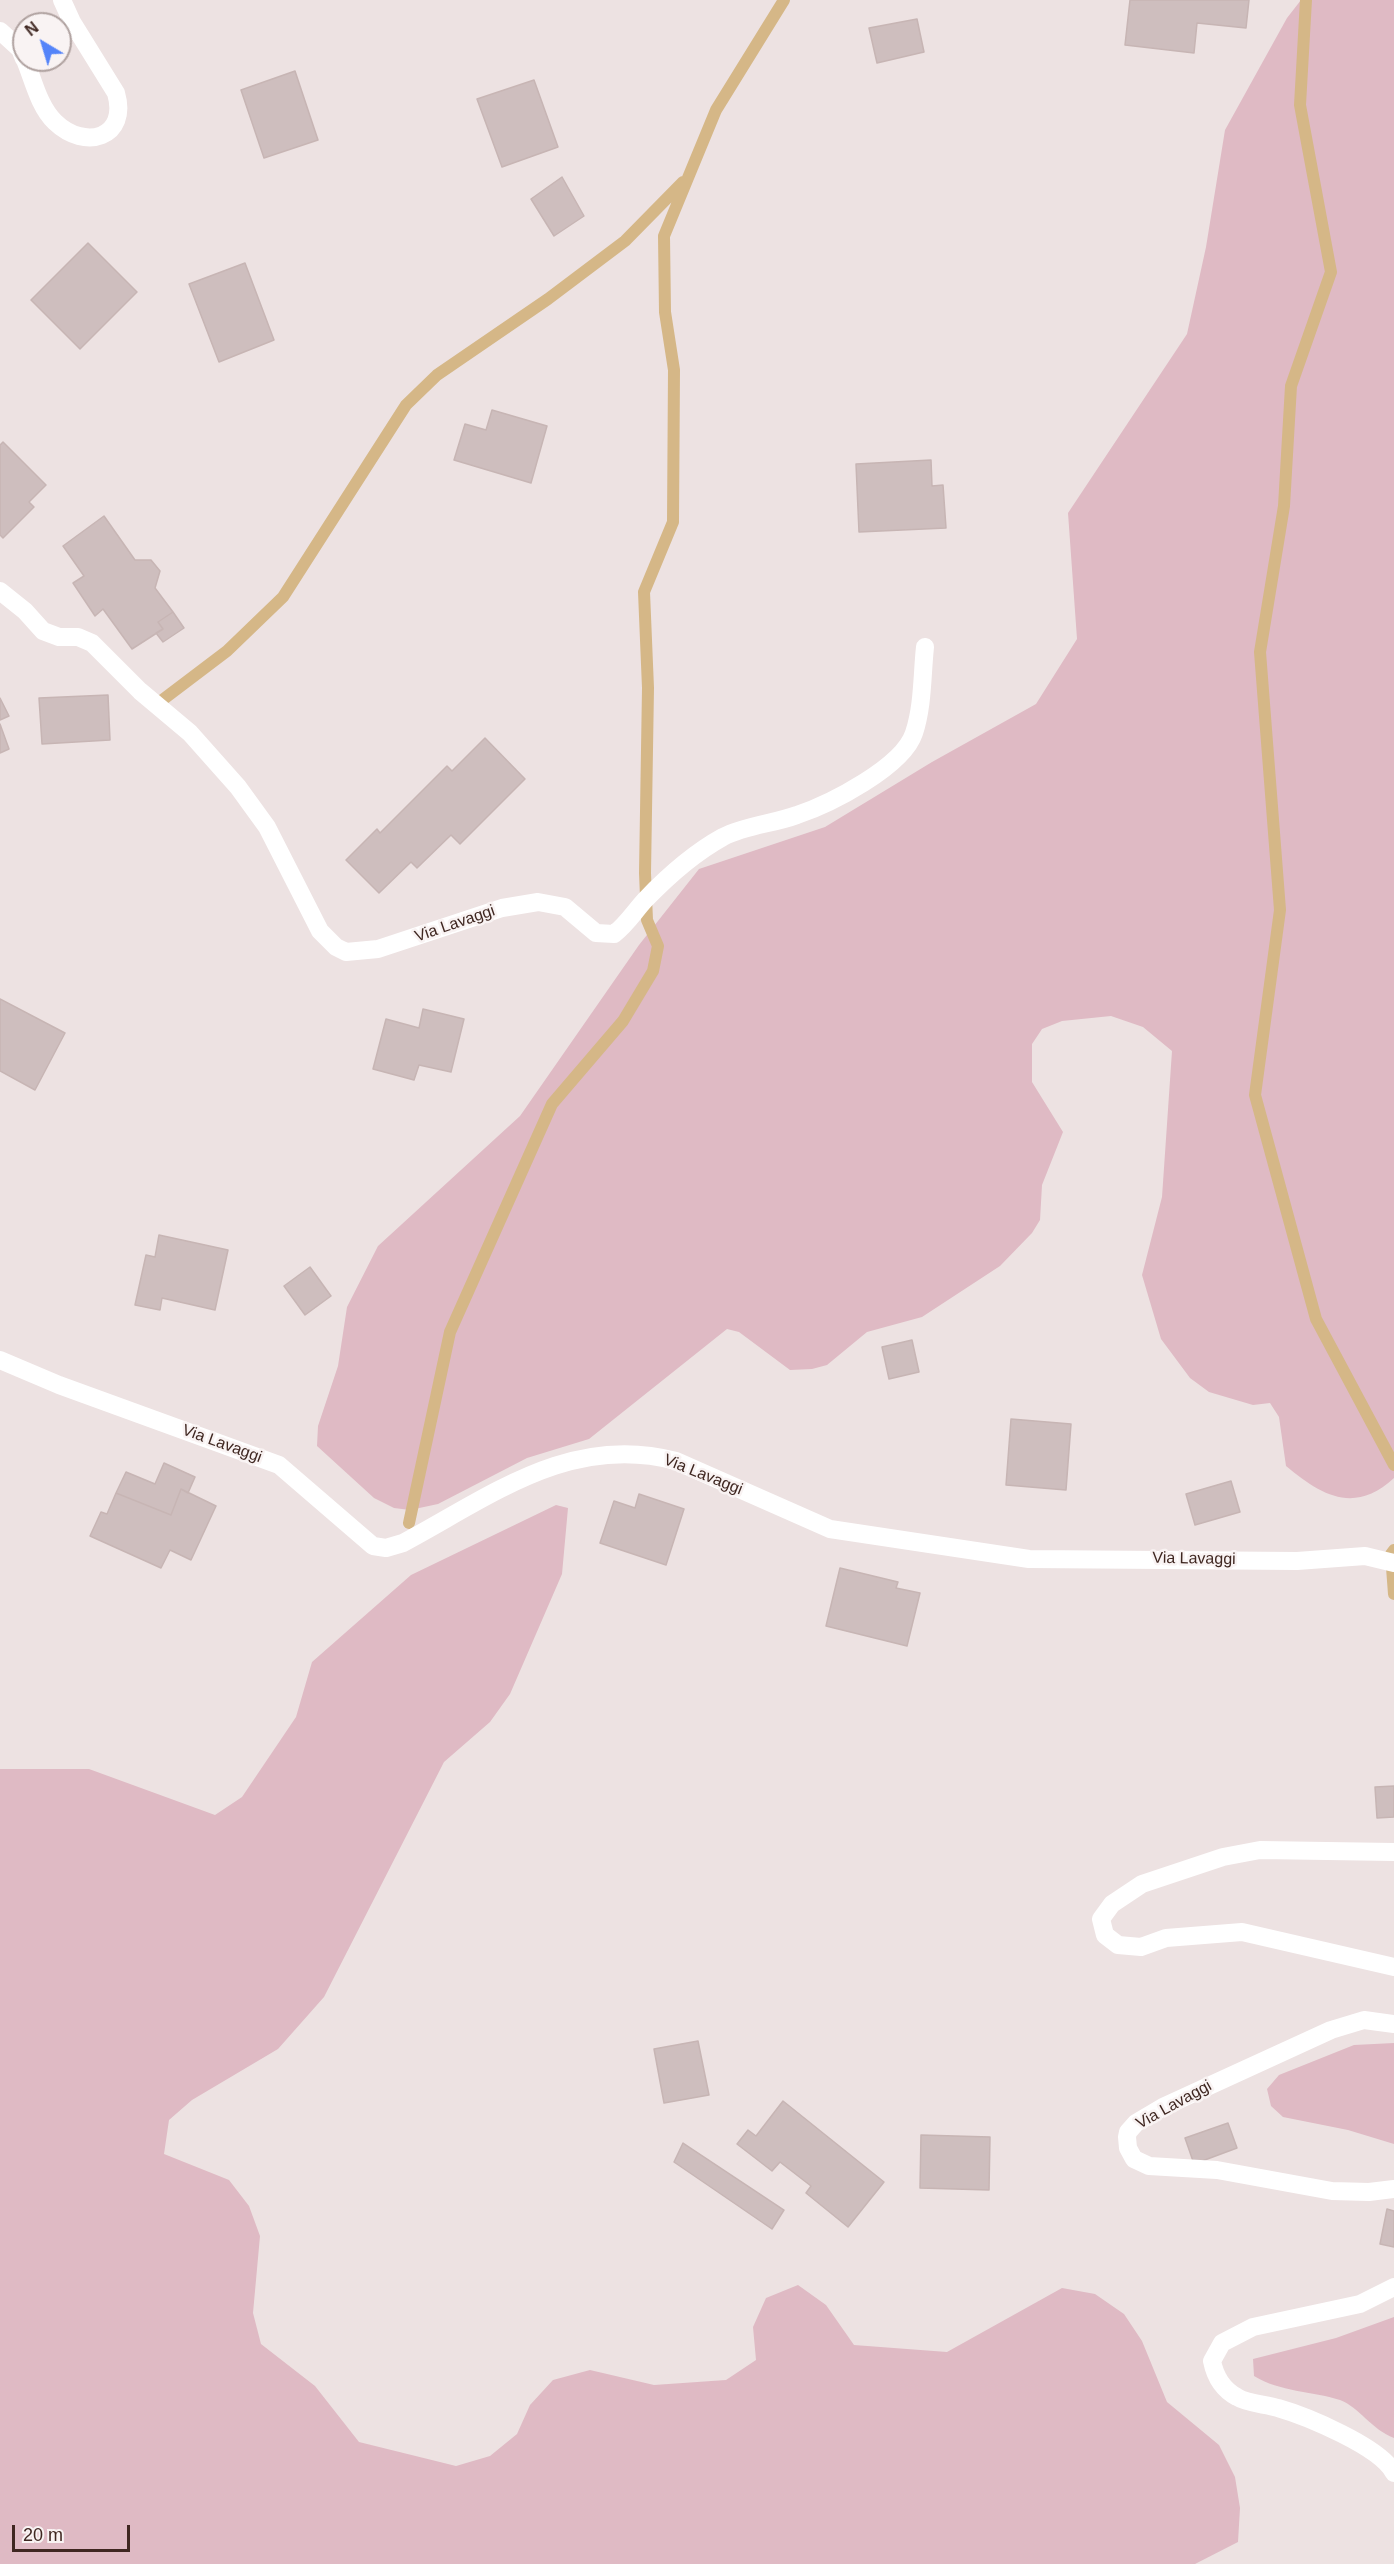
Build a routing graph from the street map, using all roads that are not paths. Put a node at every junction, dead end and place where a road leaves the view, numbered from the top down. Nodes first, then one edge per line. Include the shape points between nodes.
1 (72, 22) edge
2 (0, 31) edge
3 (12, 42) edge
4 (29, 72) edge
5 (0, 591) edge
6 (925, 647) dead end
7 (0, 1360) edge
8 (1394, 1563) edge
9 (1394, 1852) edge
10 (1394, 1967) edge
11 (1394, 2024) edge
12 (1394, 2189) edge
13 (1394, 2287) edge
14 (1394, 2473) edge

1 - 4 street via 116,93 119,104 113,125 106,133 85,139 74,136 45,110
2 - 3 street
5 - 6 street, Via Lavaggi via 43,631 92,643 140,692 190,733 267,827 320,931 346,952 397,944 502,908 538,902 565,907 596,933 614,934 669,877 724,837 797,815 867,779 905,752 914,734 920,705
7 - 8 street, Via Lavaggi via 279,1465 373,1546 386,1548 403,1543 526,1475 561,1462 625,1453 651,1454 676,1461 830,1529 1029,1559 1297,1561 1365,1556
9 - 10 street via 1260,1850 1223,1857 1142,1884 1112,1904 1101,1919 1105,1935 1118,1945 1141,1947 1166,1938 1242,1932
11 - 12 street, Via Lavaggi via 1364,2020 1330,2030 1163,2107 1136,2123 1127,2138 1134,2159 1149,2166 1217,2170 1332,2191
13 - 14 street via 1360,2304 1253,2327 1222,2343 1212,2361 1216,2378 1238,2398 1280,2408 1344,2435 1368,2449

